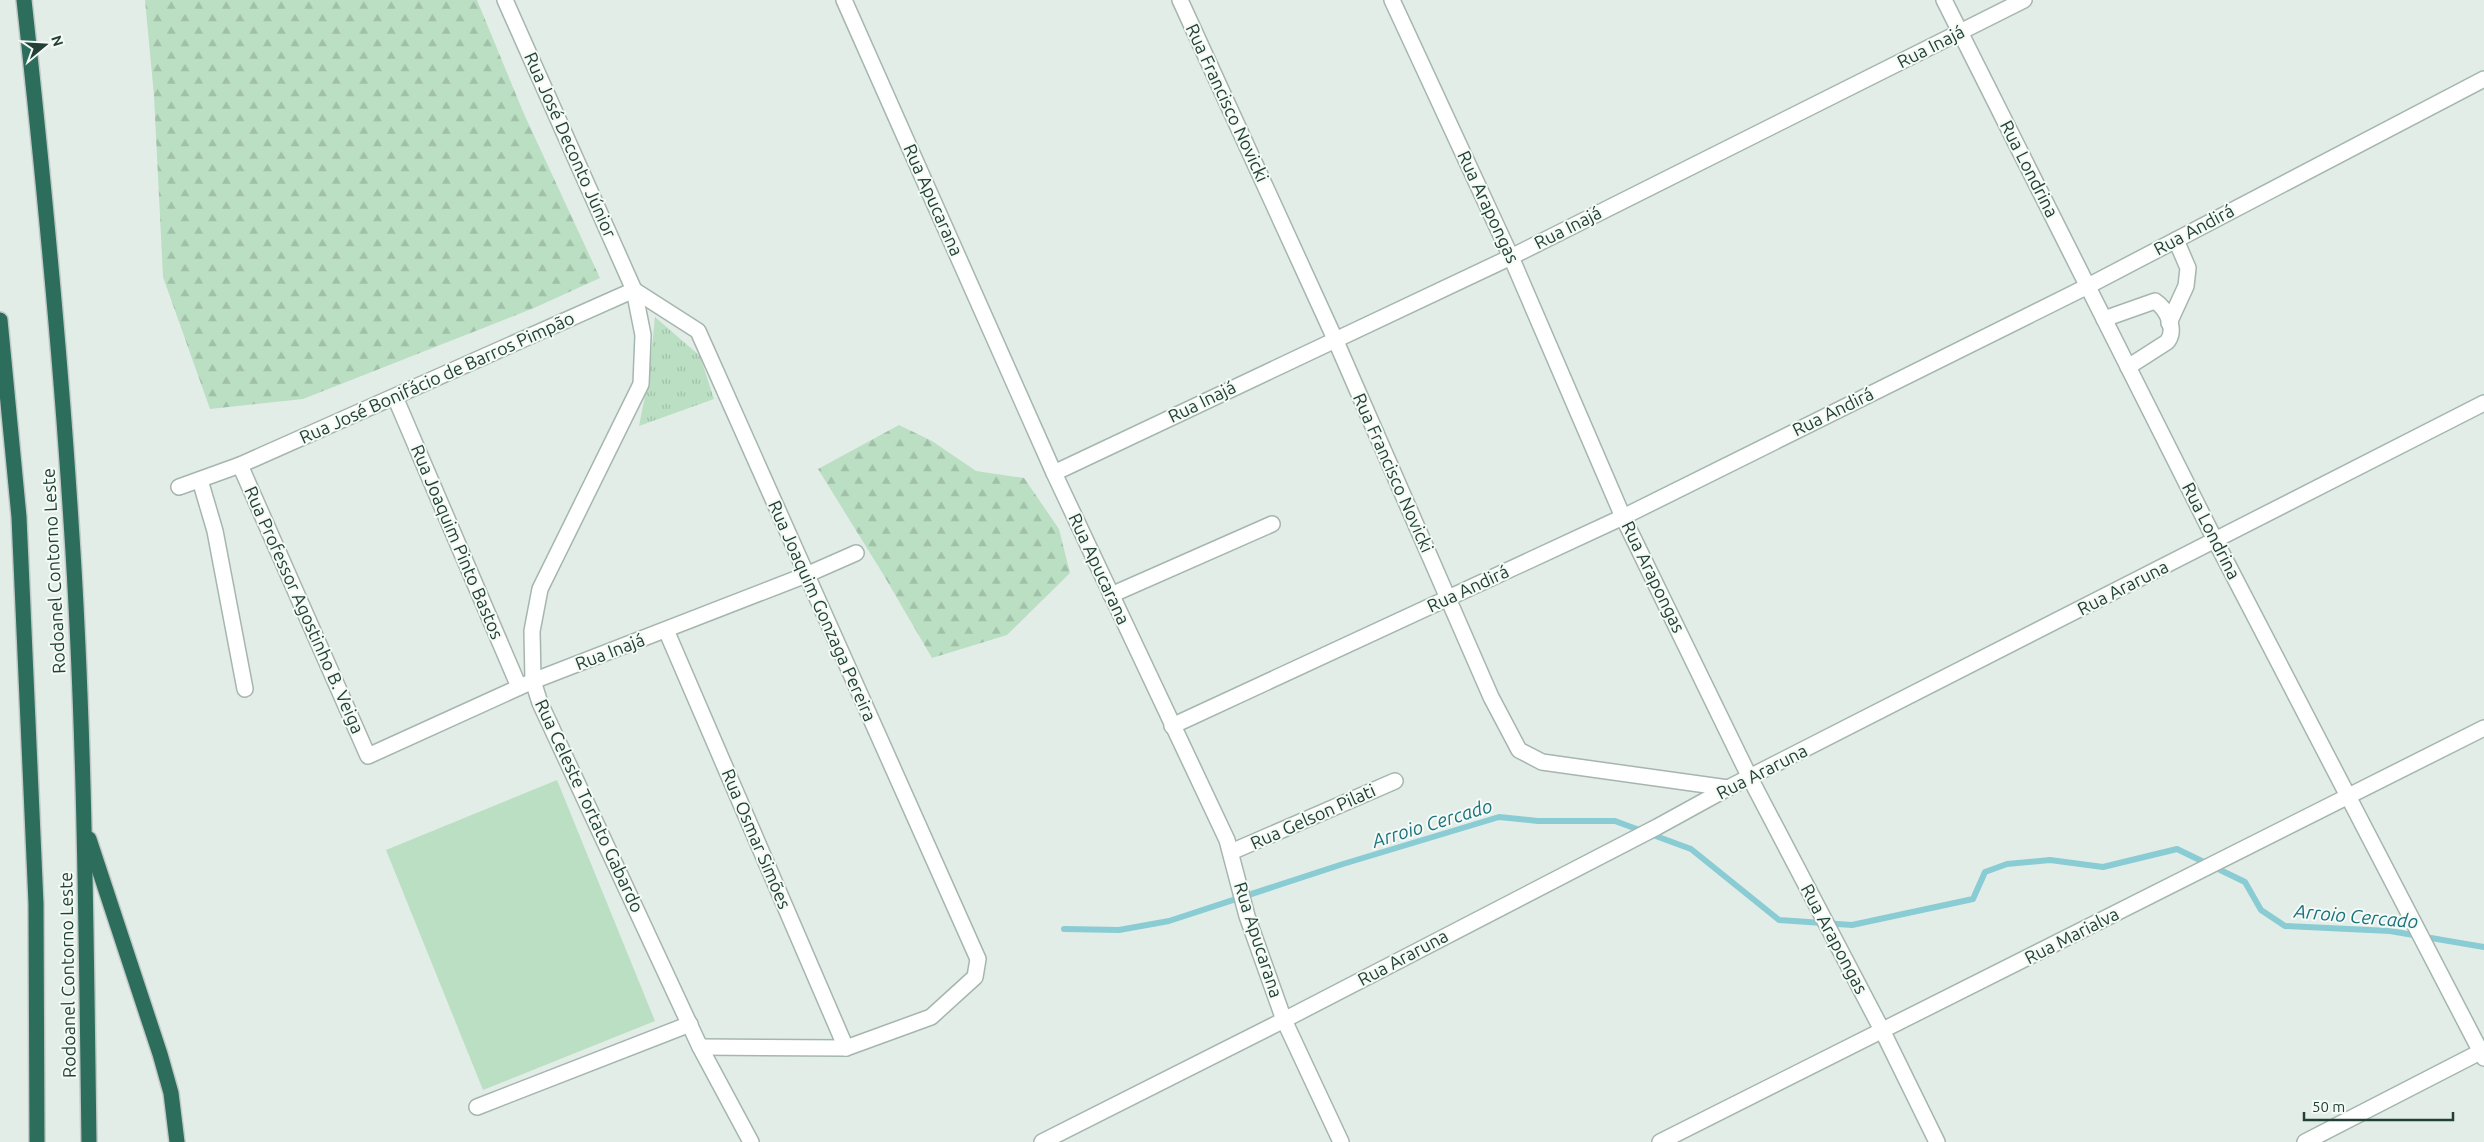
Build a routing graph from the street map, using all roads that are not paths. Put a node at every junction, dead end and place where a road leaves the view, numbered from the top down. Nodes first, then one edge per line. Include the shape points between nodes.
1 (24, 0) edge
2 (505, 0) edge
3 (844, 0) edge
4 (1180, 0) edge
5 (1392, 0) edge
6 (1944, 0) edge
7 (2024, 0) edge
8 (1960, 32) junction
9 (2484, 79) edge
10 (2176, 240) junction
11 (1512, 257) junction
12 (2088, 286) junction
13 (634, 290) junction
14 (2104, 319) junction
15 (0, 320) edge
16 (2169, 323) junction
17 (1334, 339) junction
18 (2128, 367) junction
19 (395, 397) junction
20 (2484, 403) edge
21 (240, 465) junction
22 (1054, 473) junction
23 (200, 480) junction
24 (179, 487) dead end
25 (1623, 516) junction
26 (1272, 524) dead end
27 (2216, 540) junction
28 (856, 553) dead end
29 (806, 575) junction
30 (1111, 595) junction
31 (1448, 598) junction
32 (666, 630) junction
33 (534, 681) junction
34 (519, 687) junction
35 (245, 689) dead end
36 (1172, 726) junction
37 (2484, 728) edge
38 (368, 756) joint
39 (1750, 778) junction
40 (1394, 781) dead end
41 (1728, 788) junction
42 (2350, 797) junction
43 (85, 826) junction
44 (1232, 852) junction
45 (1284, 1020) junction
46 (690, 1024) junction
47 (1883, 1032) junction
48 (700, 1047) junction
49 (846, 1048) junction
50 (2483, 1054) edge
51 (477, 1107) dead end
52 (37, 1142) edge
53 (89, 1142) edge
54 (177, 1142) edge
55 (752, 1142) edge
56 (1042, 1142) edge
57 (1341, 1142) edge
58 (1660, 1142) edge
59 (1938, 1142) edge
60 (2305, 1142) edge

1 - 43 highway, Rodoanel Contorno Leste via 43,177 72,522
2 - 13 street, Rua José Deconto Júnior
3 - 22 street, Rua Apucarana
4 - 17 street, Rua Francisco Novicki
5 - 11 street, Rua Arapongas
6 - 8 street, Rua Londrina
7 - 8 street, Rua Inajá
8 - 11 street, Rua Inajá
8 - 12 street, Rua Londrina
9 - 10 street, Rua Andirá
10 - 12 street, Rua Andirá
10 - 16 street via 2188,268 2186,286
11 - 17 street, Rua Inajá
11 - 25 street, Rua Arapongas
12 - 14 street, Rua Londrina
12 - 25 street, Rua Andirá
13 - 19 street, Rua José Bonifácio de Barros Pimpão
13 - 29 street, Rua Joaquim Gonzaga Pereira via 698,331
13 - 33 street, Rua Celeste Tortato Gabardo via 643,334 641,384 540,589 532,631
14 - 16 street via 2155,301 2162,306
14 - 18 street, Rua Londrina
15 - 52 highway, Rodoanel Contorno Leste via 19,517 36,904
16 - 18 street via 2172,330 2166,342
17 - 22 street, Rua Inajá
17 - 31 street, Rua Francisco Novicki
18 - 27 street, Rua Londrina
19 - 21 street, Rua José Bonifácio de Barros Pimpão
19 - 34 street, Rua Joaquim Pinto Bastos
20 - 27 street, Rua Araruna
21 - 23 street, Rua José Bonifácio de Barros Pimpão
21 - 38 street, Rua Professor Agostinho B. Veiga
22 - 30 street, Rua Apucarana
23 - 24 street, Rua José Bonifácio de Barros Pimpão
23 - 35 street via 215,531
25 - 31 street, Rua Andirá
25 - 39 street, Rua Arapongas
26 - 30 street
27 - 39 street, Rua Araruna
27 - 42 street, Rua Londrina
28 - 29 street, Rua Inajá
29 - 32 street, Rua Inajá
29 - 49 street, Rua Joaquim Gonzaga Pereira via 978,959 975,977 931,1017
30 - 36 street, Rua Apucarana
31 - 36 street, Rua Andirá
31 - 41 street, Rua Francisco Novicki via 1491,697 1519,750 1542,762
32 - 33 street, Rua Inajá
32 - 49 street, Rua Osmar Simões
33 - 34 street, Rua Inajá
33 - 46 street, Rua Celeste Tortato Gabardo via 540,703
34 - 38 street, Rua Inajá
36 - 44 street, Rua Apucarana
37 - 42 street, Rua Marialva
39 - 41 street, Rua Araruna
39 - 47 street, Rua Arapongas
40 - 44 street, Rua Gelson Pilati
41 - 45 street, Rua Araruna
42 - 47 street, Rua Marialva
42 - 50 street, Rua Londrina via 2428,954
43 - 53 highway, Rodoanel Contorno Leste
43 - 54 highway via 160,1054 171,1093
44 - 45 street, Rua Apucarana via 1247,916
45 - 56 street, Rua Araruna
45 - 57 street, Rua Apucarana
46 - 48 street, Rua Celeste Tortato Gabardo
46 - 51 street
47 - 58 street, Rua Marialva
47 - 59 street, Rua Arapongas
48 - 49 street
48 - 55 street, Rua Celeste Tortato Gabardo
50 - 60 street

